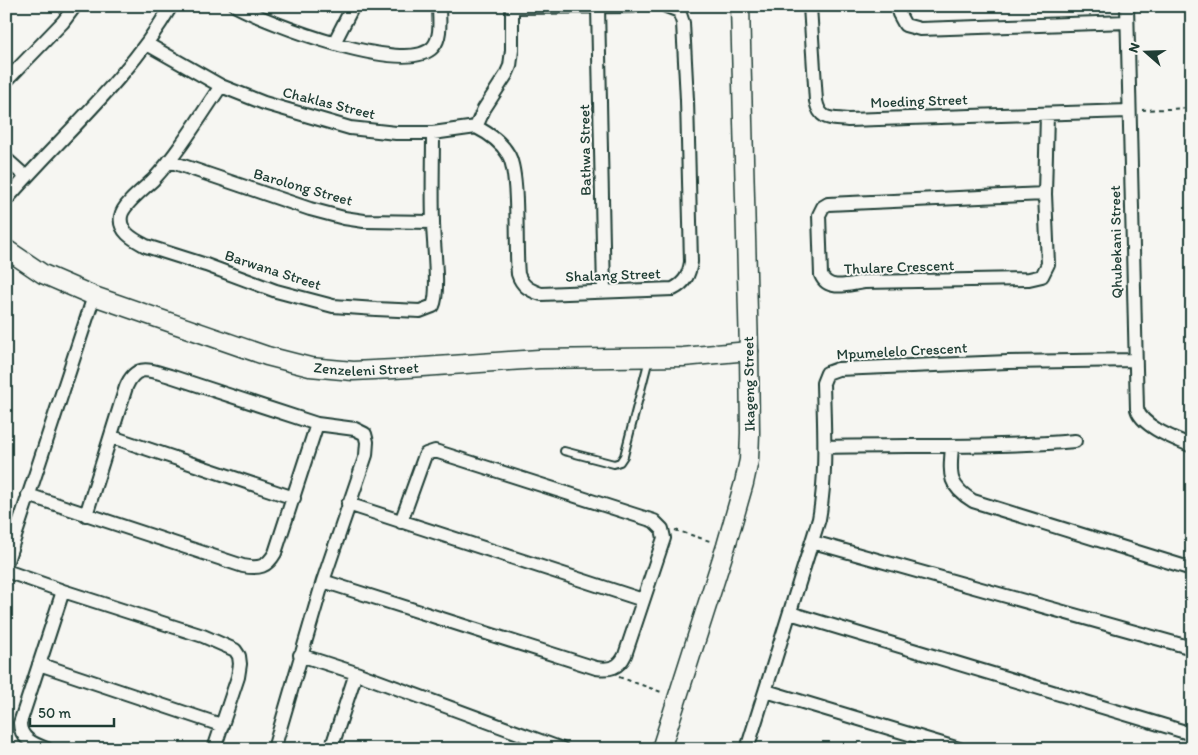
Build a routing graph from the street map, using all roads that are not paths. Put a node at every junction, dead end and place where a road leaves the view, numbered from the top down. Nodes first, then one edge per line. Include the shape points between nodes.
1 (75, 6) edge
2 (171, 6) edge
3 (236, 6) edge
4 (353, 6) edge
5 (439, 6) edge
6 (634, 6) edge
7 (666, 6) edge
8 (740, 6) edge
9 (810, 6) edge
10 (898, 6) edge
11 (1127, 6) edge
12 (512, 7) edge
13 (598, 7) edge
14 (259, 11) edge
15 (1127, 22) junction
16 (334, 42) junction
17 (147, 44) junction
18 (6, 81) edge
19 (221, 86) junction
20 (1129, 111) junction
21 (1047, 114) junction
22 (476, 127) junction
23 (433, 133) junction
24 (6, 159) edge
25 (169, 161) junction
26 (26, 177) junction
27 (1045, 194) junction
28 (6, 200) edge
29 (433, 222) junction
30 (6, 249) edge
31 (604, 292) junction
32 (94, 296) junction
33 (749, 351) junction
34 (650, 357) junction
35 (1135, 360) junction
36 (317, 424) junction
37 (112, 437) junction
38 (1075, 441) dead end
39 (952, 446) junction
40 (1192, 446) edge
41 (826, 447) junction
42 (564, 451) dead end
43 (28, 495) junction
44 (294, 498) junction
45 (348, 504) junction
46 (86, 515) junction
47 (402, 522) junction
48 (813, 542) junction
49 (6, 564) edge
50 (1192, 569) edge
51 (6, 571) edge
52 (323, 581) junction
53 (63, 591) junction
54 (643, 600) junction
55 (790, 613) junction
56 (1192, 648) edge
57 (300, 655) junction
58 (39, 664) junction
59 (356, 673) junction
60 (766, 691) junction
61 (221, 725) junction
62 (1192, 734) edge
63 (335, 748) edge
64 (47, 749) edge
65 (214, 749) edge
66 (274, 749) edge
67 (562, 749) edge
68 (661, 749) edge
69 (747, 749) edge
70 (959, 749) edge

1 - 18 street
2 - 17 street
3 - 14 street
4 - 16 street
5 - 16 street via 436,44 418,55 384,55
6 - 13 street
7 - 31 street, Shalang Street via 679,11 683,23 689,272 684,282 673,289
8 - 33 street, Ikageng Street
9 - 21 street, Moeding Street via 816,101 823,116 848,120
10 - 15 street via 905,25 920,29
11 - 15 street, Qhubekani Street
12 - 13 street
12 - 22 street via 510,66
13 - 31 street, Bathwa Street
14 - 16 street via 291,30
15 - 20 street, Qhubekani Street
17 - 19 street, Chaklas Street
17 - 26 street via 79,123
19 - 23 street, Chaklas Street via 264,103 350,128
19 - 25 street
20 - 21 street, Moeding Street
20 - 35 street, Qhubekani Street
21 - 27 street, Thulare Crescent
22 - 23 street, Chaklas Street
22 - 31 street, Shalang Street via 502,146 512,162 516,260 521,282 541,294
23 - 29 street, Barwana Street
24 - 26 street
25 - 29 street, Barolong Street via 344,218
25 - 29 street, Barwana Street via 125,207 120,218 129,236 146,246 297,298 333,306 376,310 420,311 433,306 436,301
26 - 28 street
27 - 27 street, Thulare Crescent via 1048,264 1040,278 864,282 832,286 821,276 819,215 828,204
30 - 32 street, Zenzeleni Street via 43,274
32 - 34 street, Zenzeleni Street via 267,356 310,367 353,370 540,359
32 - 43 street
33 - 34 street, Zenzeleni Street
33 - 68 street, Ikageng Street via 750,433 744,483
34 - 42 lane via 620,462 614,464
35 - 40 street, Qhubekani Street via 1139,415 1150,425
35 - 41 street, Mpumelelo Crescent via 838,369 825,375 823,383
36 - 37 street via 144,370 137,371 130,379
36 - 44 street
36 - 45 street via 355,429 367,438 366,455
37 - 44 street
37 - 46 street
38 - 39 street
39 - 41 street
39 - 50 street via 952,480 960,493 973,501
41 - 48 street, Mpumelelo Crescent via 823,498
43 - 46 street
43 - 49 street
44 - 46 street via 275,552 270,561 257,568
45 - 47 street
45 - 52 street
47 - 54 street
47 - 54 street via 422,462 426,454 435,451 641,516 658,524 663,534 663,544
48 - 55 street, Mpumelelo Crescent
48 - 56 street
51 - 53 street
52 - 54 street via 603,669 621,662
52 - 57 street
53 - 58 street
53 - 61 street via 203,636 236,650 239,671
55 - 60 street, Mpumelelo Crescent
55 - 62 street
57 - 59 street
57 - 66 street
58 - 61 street
58 - 64 street via 20,727 30,742
59 - 63 street
59 - 67 street
60 - 69 street, Mpumelelo Crescent
60 - 70 street
61 - 65 street

